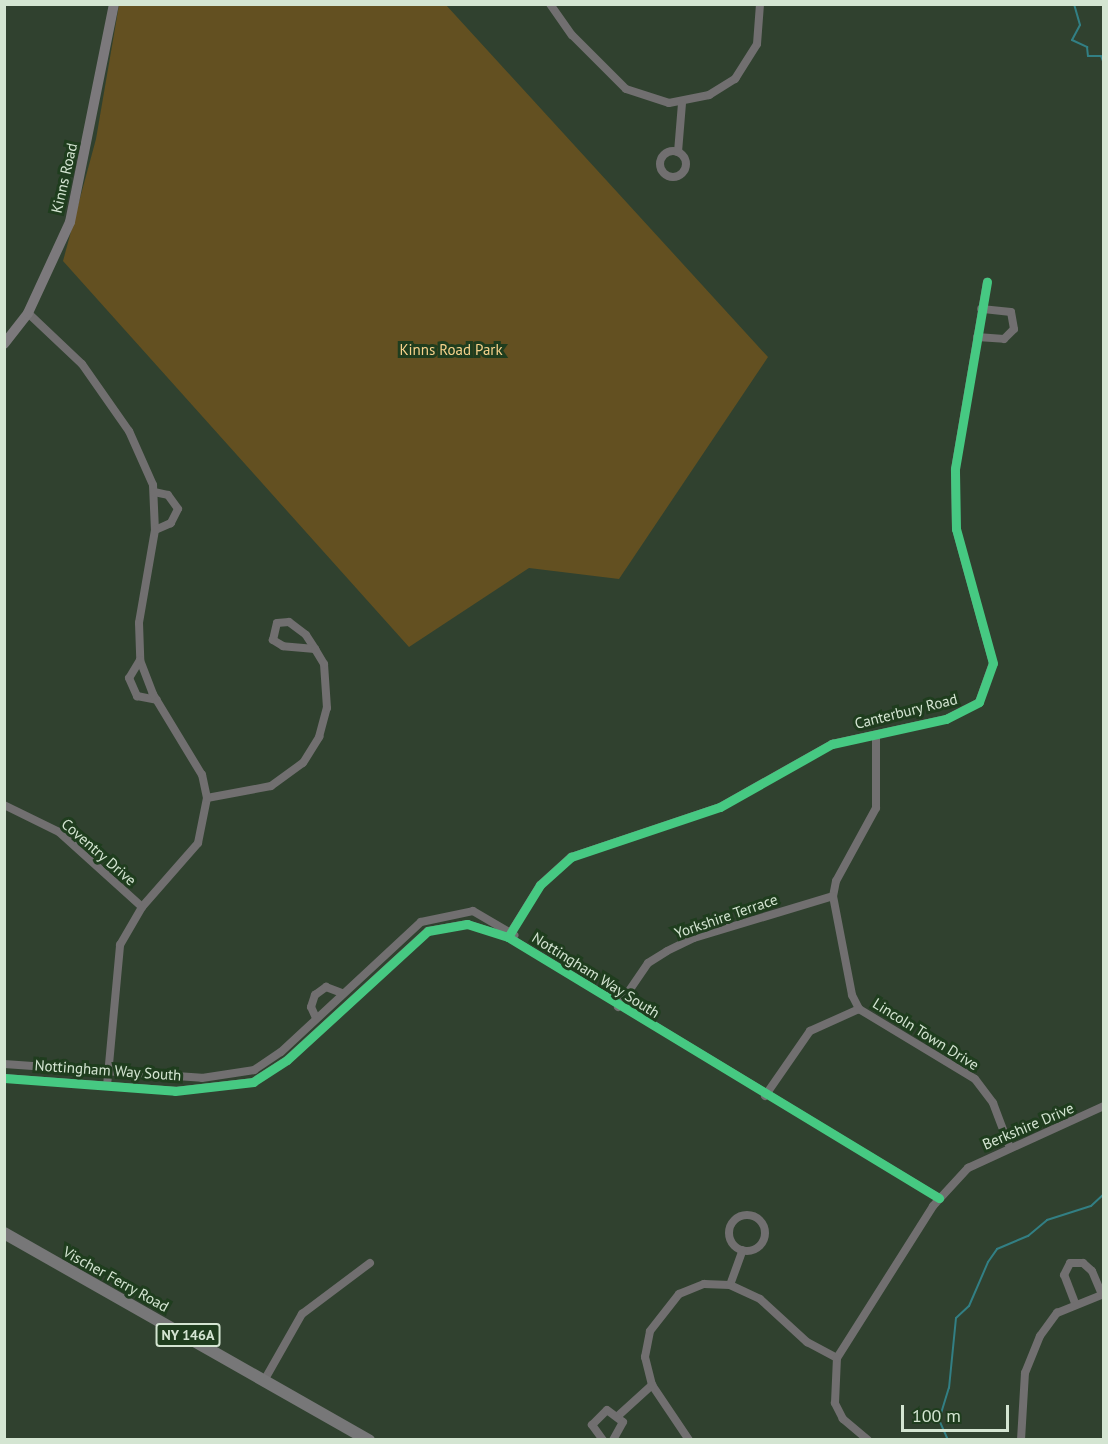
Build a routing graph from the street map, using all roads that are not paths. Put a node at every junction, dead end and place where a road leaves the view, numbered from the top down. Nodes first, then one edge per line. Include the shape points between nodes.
1 (114, 4) edge
2 (550, 4) edge
3 (760, 4) edge
4 (682, 103) junction
5 (678, 152) dead end
6 (987, 282) dead end
7 (981, 309) junction
8 (28, 313) junction
9 (977, 337) junction
10 (4, 344) edge
11 (154, 492) junction
12 (156, 530) junction
13 (315, 649) junction
14 (140, 660) junction
15 (157, 700) junction
16 (876, 735) junction
17 (207, 798) junction
18 (4, 805) edge
19 (833, 896) junction
20 (141, 907) junction
21 (510, 934) junction
22 (342, 993) junction
23 (618, 1007) junction
24 (859, 1009) junction
25 (316, 1018) junction
26 (4, 1064) edge
27 (108, 1070) junction
28 (4, 1078) edge
29 (106, 1086) junction
30 (765, 1096) junction
31 (1104, 1106) edge
32 (1010, 1148) junction
33 (939, 1198) junction
34 (4, 1233) edge
35 (743, 1250) junction
36 (370, 1263) dead end
37 (730, 1285) junction
38 (1103, 1294) edge
39 (1075, 1303) junction
40 (837, 1358) junction
41 (265, 1379) junction
42 (651, 1385) junction
43 (619, 1415) junction
44 (369, 1440) edge
45 (603, 1440) edge
46 (613, 1440) edge
47 (689, 1440) edge
48 (868, 1440) edge
49 (1021, 1440) edge

1 - 8 street, Kinns Road via 78,195
2 - 4 street via 572,36 627,89
3 - 4 street via 761,27 743,69 709,95
4 - 5 street
6 - 7 street, Canterbury Road
7 - 9 street, Canterbury Road
7 - 9 street via 1011,312 1014,329 1004,339
8 - 10 street, Kinns Road
8 - 11 street via 103,392 129,431
9 - 16 street, Canterbury Road via 957,449 956,529 992,675 979,702 964,713
11 - 12 street
11 - 12 street via 168,495 178,509 171,523
12 - 14 street via 139,622
13 - 13 street via 289,622 272,628 273,640 283,646
13 - 17 street via 324,664 327,708 319,736 303,763 271,786
14 - 15 street
14 - 15 street via 129,678 131,688 137,696
15 - 17 street via 202,775
16 - 19 street, Lincoln Town Drive via 876,808 836,881
16 - 21 street, Canterbury Road via 809,753 720,807 571,857 551,872
17 - 20 street via 198,843
18 - 20 street, Coventry Drive via 59,832
19 - 23 street, Yorkshire Terrace via 694,938 667,951 648,963
19 - 24 street, Lincoln Town Drive via 848,981
20 - 27 street via 120,945
21 - 22 street, Nottingham Way South via 473,911 434,916 408,930
21 - 23 street, Nottingham Way South via 519,944
21 - 29 street, Nottingham Way South via 467,924 428,931 287,1060 253,1082 206,1091
22 - 25 street, Nottingham Way South
22 - 25 street via 326,987 315,994
23 - 30 street, Nottingham Way South
24 - 30 street via 810,1031
24 - 32 street, Lincoln Town Drive via 975,1079 993,1103
25 - 27 street, Nottingham Way South via 271,1059 228,1076
26 - 27 street, Nottingham Way South
27 - 29 street
28 - 29 street, Nottingham Way South
30 - 33 street, Nottingham Way South
31 - 32 street, Berkshire Drive
32 - 33 street, Berkshire Drive via 968,1168
33 - 40 street, Berkshire Drive
34 - 41 main road, Vischer Ferry Road / NY 146A
35 - 35 street via 732,1244 730,1227 738,1218 750,1215 761,1222 764,1239 756,1249
35 - 37 street
36 - 41 street via 302,1314
37 - 40 street via 760,1299 807,1342
37 - 42 street via 694,1287 666,1306 648,1340
38 - 39 street
38 - 39 street via 1092,1271 1083,1263 1070,1263 1064,1275
39 - 49 street via 1052,1317 1032,1351 1021,1401
40 - 48 street via 835,1403 843,1419
41 - 44 main road, Vischer Ferry Road / NY 146A
42 - 43 street
42 - 47 street
43 - 45 street via 607,1410 595,1416 593,1429
43 - 46 street via 622,1431

